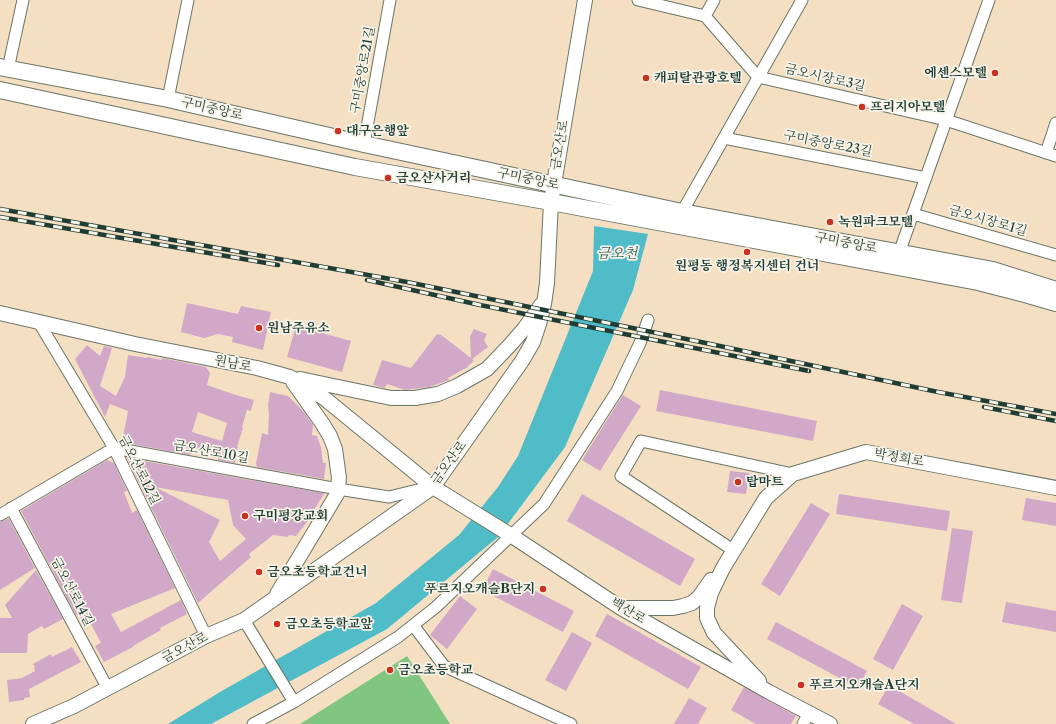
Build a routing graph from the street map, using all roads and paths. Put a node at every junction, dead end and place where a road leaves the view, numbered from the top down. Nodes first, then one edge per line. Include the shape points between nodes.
1 (23, 0) edge
2 (188, 0) edge
3 (390, 0) edge
4 (585, 0) edge
5 (638, 0) edge
6 (714, 0) edge
7 (802, 0) edge
8 (989, 0) edge
9 (706, 16) junction
10 (4, 68) edge
11 (758, 77) junction
12 (0, 90) edge
13 (168, 99) junction
14 (946, 120) junction
15 (1056, 123) edge
16 (724, 138) junction
17 (364, 144) junction
18 (1051, 155) edge
19 (926, 178) junction
20 (554, 184) junction
21 (551, 202) junction
22 (682, 212) junction
23 (913, 214) junction
24 (899, 253) junction
25 (1056, 255) edge
26 (1056, 290) edge
27 (545, 300) junction
28 (1056, 303) edge
29 (0, 313) edge
30 (648, 320) dead end
31 (38, 322) junction
32 (290, 377) junction
33 (114, 448) junction
34 (794, 474) junction
35 (433, 487) junction
36 (1056, 488) edge
37 (338, 489) junction
38 (11, 508) junction
39 (0, 515) edge
40 (512, 536) junction
41 (733, 550) junction
42 (274, 599) junction
43 (621, 608) junction
44 (244, 620) junction
45 (413, 625) junction
46 (206, 636) junction
47 (108, 689) junction
48 (769, 692) junction
49 (294, 702) junction
50 (806, 718) edge
51 (33, 724) edge
52 (253, 724) edge
53 (571, 724) edge
54 (830, 724) edge

1 - 10 street
2 - 13 street
3 - 17 street, 구미중앙로21길
4 - 20 street, 금오산로
5 - 9 street
6 - 9 street
7 - 11 street
8 - 14 street
9 - 11 street
10 - 13 main road, 구미중앙로
11 - 14 street, 금오시장로3길
11 - 16 street
12 - 21 main road, 구미중앙로 via 355,167
13 - 17 main road, 구미중앙로
14 - 18 street, 금오시장로3길
14 - 19 street
15 - 18 street, 금오시장로3길
16 - 19 street, 구미중앙로23길
16 - 22 street
17 - 20 main road, 구미중앙로
19 - 23 street
20 - 21 street, 금오산로
20 - 22 main road, 구미중앙로
21 - 27 street, 금오산로
21 - 28 main road, 구미중앙로 via 978,282
22 - 24 main road, 구미중앙로
23 - 24 street
23 - 25 street, 금오시장로1길
24 - 26 main road, 구미중앙로 via 993,270
27 - 32 street via 524,329 487,369 438,394 392,398
27 - 35 street, 금오산로 via 540,324 522,361
29 - 31 street, 원남로
30 - 40 street via 640,343 616,391 544,504
31 - 32 street, 원남로
31 - 33 street, 금오산로12길
32 - 35 street, 원남로 via 328,402
32 - 37 street via 330,436 335,449
33 - 37 street, 금오산로10길
33 - 38 street
33 - 46 street, 금오산로12길
34 - 36 street, 박정희로 via 866,452
34 - 41 street, 박정희로 via 766,498
34 - 41 street via 641,441 621,476
35 - 37 street, 금오산로10길 via 389,497
35 - 40 street, 백산로
35 - 42 street, 금오산로
37 - 42 street via 338,494
38 - 39 street
38 - 47 street, 금오산로14길
40 - 43 street, 백산로
40 - 45 street
41 - 43 street via 692,603 673,608
41 - 48 street via 711,593 707,618 714,634
42 - 44 street, 금오산로
43 - 48 street, 백산로
44 - 46 street, 금오산로
44 - 49 street
45 - 49 street
45 - 53 street via 444,666
46 - 47 street, 금오산로
47 - 51 street, 금오산로
48 - 50 street, 백산로
49 - 52 street
50 - 54 street, 백산로

